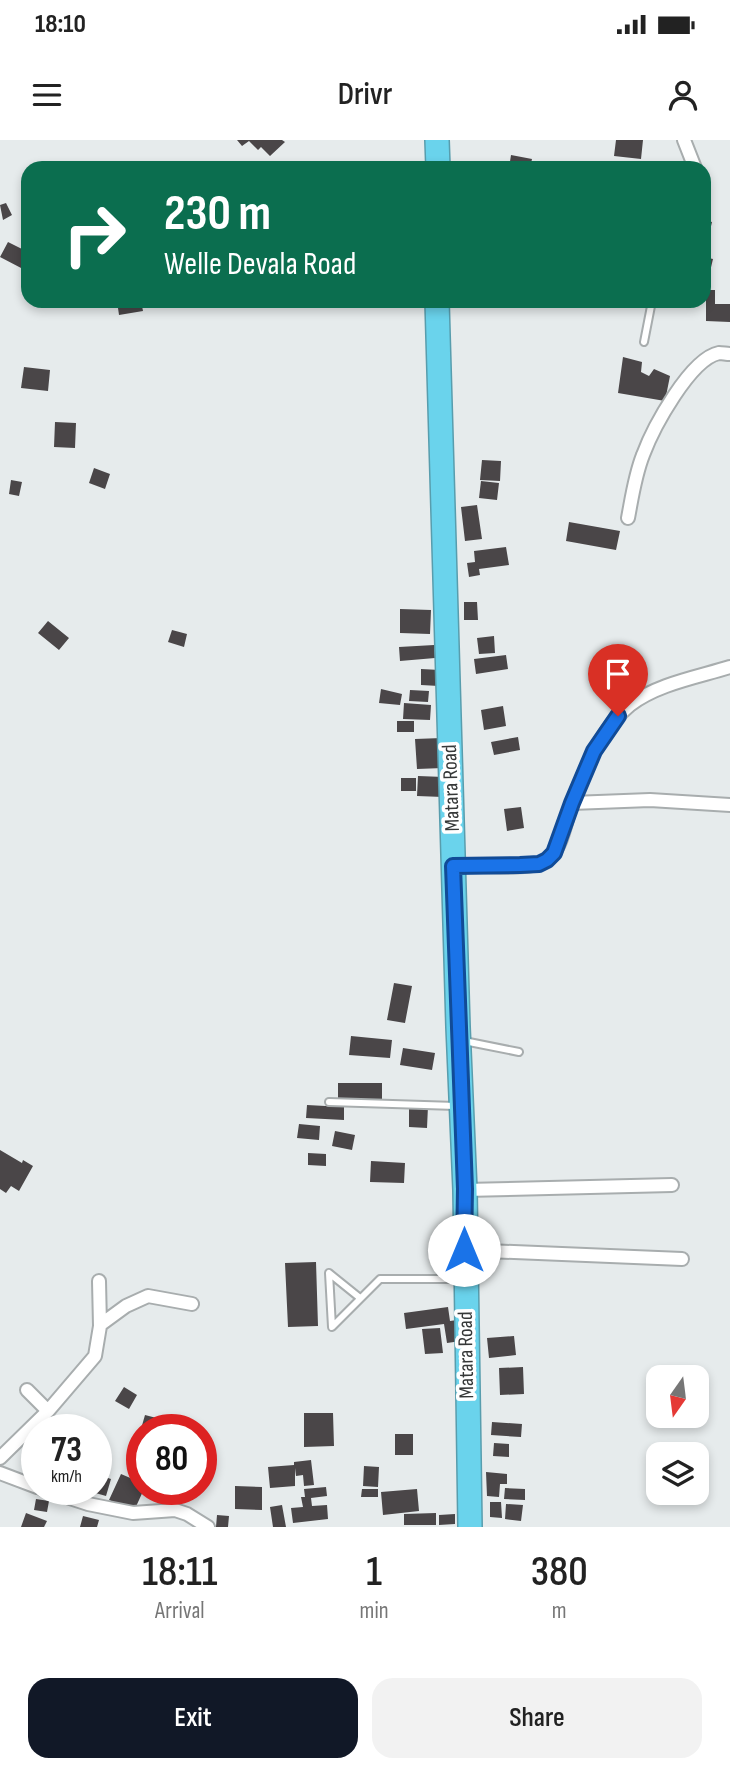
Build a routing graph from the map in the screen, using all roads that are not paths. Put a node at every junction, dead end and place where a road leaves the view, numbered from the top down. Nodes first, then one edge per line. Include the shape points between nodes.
1 (437, 140) edge
2 (684, 140) edge
3 (438, 161) edge
4 (692, 161) edge
5 (437, 308) edge
6 (651, 308) edge
7 (644, 342) dead end
8 (730, 354) edge
9 (628, 518) dead end
10 (730, 667) edge
11 (572, 803) junction
12 (730, 805) edge
13 (453, 866) junction
14 (458, 1040) junction
15 (519, 1052) dead end
16 (329, 1102) dead end
17 (461, 1106) junction
18 (672, 1185) dead end
19 (465, 1189) junction
20 (464, 1250) junction
21 (682, 1259) dead end
22 (465, 1279) junction
23 (99, 1281) dead end
24 (360, 1298) junction
25 (192, 1304) dead end
26 (100, 1325) junction
27 (27, 1390) dead end
28 (48, 1411) junction
29 (0, 1458) edge
30 (0, 1473) edge
31 (21, 1481) edge
32 (93, 1505) edge
33 (208, 1527) edge
34 (470, 1527) edge

1 - 3 highway
2 - 4 street
5 - 13 highway, Matara Road
6 - 7 lane
8 - 9 street via 719,353 683,382 641,458
10 - 11 street via 657,690 618,716 594,751
11 - 12 street via 650,800
11 - 13 street via 554,853 547,860
13 - 14 highway, Matara Road
14 - 15 lane
14 - 17 highway, Matara Road
16 - 17 lane
17 - 19 highway, Matara Road
18 - 19 street
19 - 20 highway, Matara Road
20 - 21 street
20 - 22 highway, Matara Road
22 - 24 lane via 380,1279
22 - 34 highway, Matara Road
23 - 26 street
24 - 24 lane via 351,1308 332,1327 329,1273
25 - 26 street via 148,1296
26 - 28 street via 95,1356
27 - 28 street
28 - 29 street
30 - 31 street
32 - 33 street via 133,1513 176,1510

